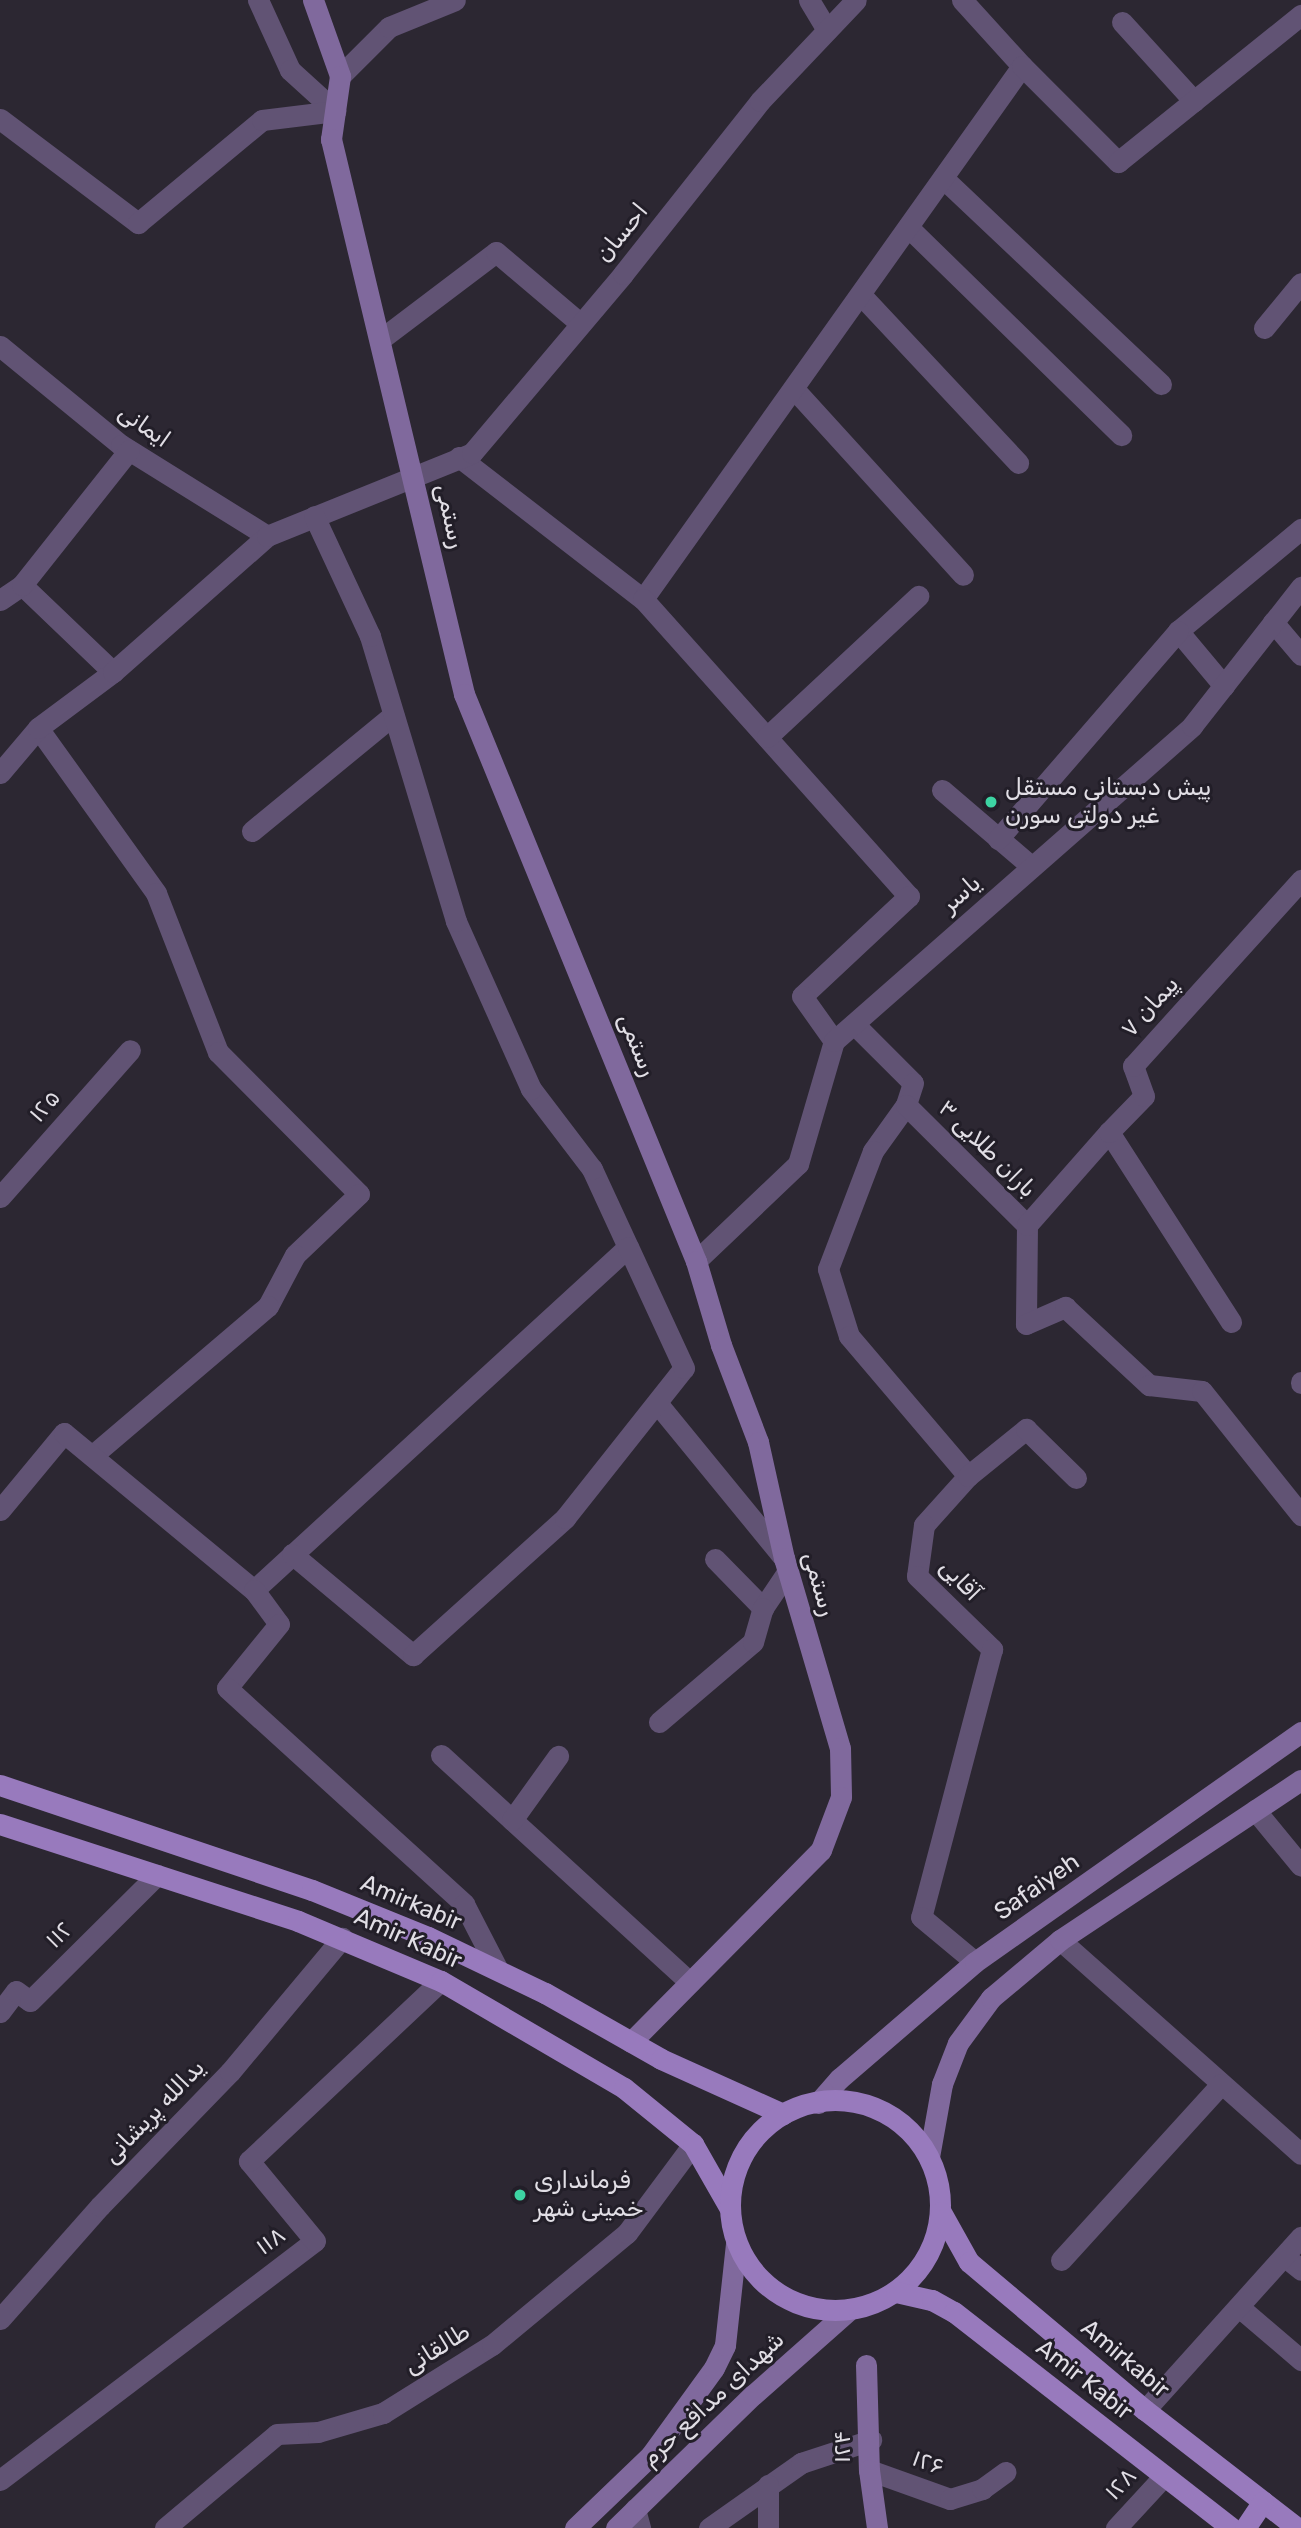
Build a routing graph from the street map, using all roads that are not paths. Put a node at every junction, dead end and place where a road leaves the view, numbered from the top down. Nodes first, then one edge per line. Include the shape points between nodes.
1 (258, 0) edge
2 (313, 0) edge
3 (455, 0) edge
4 (809, 0) edge
5 (856, 0) edge
6 (962, 0) edge
7 (1301, 15) edge
8 (1122, 22) dead end
9 (827, 30) junction
10 (1022, 66) junction
11 (340, 76) junction
12 (1194, 101) junction
13 (335, 111) junction
14 (0, 118) edge
15 (943, 178) junction
16 (908, 228) junction
17 (1301, 283) edge
18 (861, 295) junction
19 (580, 324) junction
20 (1264, 328) dead end
21 (381, 339) junction
22 (0, 346) edge
23 (1161, 384) dead end
24 (794, 389) junction
25 (1121, 435) dead end
26 (129, 450) junction
27 (459, 457) junction
28 (1018, 463) dead end
29 (412, 474) junction
30 (314, 516) junction
31 (1301, 529) edge
32 (267, 536) junction
33 (963, 575) dead end
34 (22, 584) junction
35 (1301, 587) edge
36 (918, 596) dead end
37 (643, 599) junction
38 (0, 600) edge
39 (1273, 622) junction
40 (1178, 631) junction
41 (1301, 655) edge
42 (113, 672) junction
43 (1224, 686) junction
44 (393, 715) junction
45 (38, 728) junction
46 (766, 737) junction
47 (0, 773) edge
48 (942, 790) dead end
49 (252, 831) dead end
50 (998, 839) junction
51 (1032, 867) junction
52 (1301, 880) edge
53 (854, 1024) junction
54 (834, 1041) junction
55 (130, 1049) dead end
56 (906, 1105) junction
57 (1109, 1132) junction
58 (0, 1197) edge
59 (1027, 1225) junction
60 (628, 1247) junction
61 (696, 1261) junction
62 (1231, 1322) dead end
63 (657, 1403) junction
64 (92, 1456) junction
65 (968, 1476) junction
66 (1076, 1478) dead end
67 (0, 1510) edge
68 (1300, 1512) edge
69 (292, 1554) junction
70 (715, 1559) dead end
71 (786, 1564) junction
72 (254, 1590) junction
73 (763, 1608) junction
74 (659, 1722) dead end
75 (1301, 1732) edge
76 (441, 1755) dead end
77 (558, 1756) dead end
78 (1301, 1780) edge
79 (0, 1785) edge
80 (1255, 1810) junction
81 (512, 1819) junction
82 (0, 1824) edge
83 (134, 1830) junction
84 (124, 1864) junction
85 (1301, 1866) edge
86 (157, 1875) junction
87 (342, 1938) junction
88 (1060, 1940) junction
89 (975, 1962) junction
90 (498, 1970) junction
91 (441, 1981) junction
92 (690, 1982) junction
93 (0, 2012) edge
94 (631, 2042) junction
95 (1222, 2084) junction
96 (818, 2103) junction
97 (783, 2114) junction
98 (693, 2144) junction
99 (1301, 2154) edge
100 (929, 2157) junction
101 (729, 2207) junction
102 (941, 2212) junction
103 (1301, 2237) edge
104 (736, 2243) junction
105 (1284, 2256) junction
106 (1060, 2260) dead end
107 (1301, 2270) edge
108 (895, 2292) junction
109 (1238, 2306) junction
110 (849, 2310) junction
111 (0, 2319) edge
112 (1301, 2360) edge
113 (866, 2365) dead end
114 (1145, 2410) junction
115 (871, 2440) junction
116 (651, 2455) junction
117 (869, 2470) junction
118 (1005, 2472) dead end
119 (671, 2474) junction
120 (1164, 2476) junction
121 (0, 2480) edge
122 (768, 2485) junction
123 (1263, 2501) junction
124 (638, 2519) edge
125 (165, 2528) edge
126 (575, 2528) edge
127 (616, 2528) edge
128 (709, 2528) edge
129 (768, 2528) edge
130 (877, 2528) edge
131 (1116, 2528) edge
132 (1231, 2528) edge
133 (1245, 2528) edge
134 (1297, 2528) edge

1 - 13 street via 290,70
2 - 11 street, رستمی
3 - 11 street via 389,27
4 - 9 street
5 - 9 street, احسان
6 - 10 street
7 - 12 street
8 - 12 street
9 - 19 street, احسان via 760,101
10 - 12 street via 1118,162
10 - 15 street
11 - 13 street, رستمی
13 - 14 street via 262,120 138,223
13 - 21 street, رستمی via 331,139
15 - 16 street
15 - 23 street
16 - 18 street
16 - 25 street
17 - 20 street
18 - 24 street
18 - 28 street
19 - 21 street via 496,251
19 - 27 street, احسان via 472,453
21 - 29 street, رستمی
22 - 26 street, ایمانی
24 - 33 street
24 - 37 street
26 - 32 street, ایمانی
26 - 34 street
27 - 29 street, احسان
27 - 37 street
29 - 30 street, احسان
29 - 61 street, رستمی via 464,694
30 - 32 street, احسان
30 - 44 street via 370,636
31 - 40 street
32 - 42 street, احسان
34 - 38 street
34 - 42 street
35 - 39 street, یاسر
36 - 46 street
37 - 46 street
39 - 41 street
39 - 43 street, یاسر
40 - 43 street
40 - 50 street
42 - 45 street, احسان
43 - 51 street, یاسر via 1192,726
44 - 49 street
44 - 60 street via 456,921 531,1089 592,1170
45 - 47 street, احسان
45 - 64 street via 156,893 218,1052 359,1194 295,1255 268,1306
46 - 54 street via 909,896 802,996
48 - 50 street
50 - 51 street
51 - 53 street, یاسر
52 - 57 street, پیمان ۷ via 1133,1066 1144,1096
53 - 54 street, یاسر
53 - 56 street via 913,1083
54 - 61 street via 798,1164
55 - 58 street, ۱۲۵
56 - 59 street, باران طلایی ۳
56 - 65 street via 873,1151 828,1269 849,1336
57 - 59 street
57 - 62 street
59 - 68 street, باران طلایی ۳ via 1026,1324 1065,1307 1149,1385 1202,1391
60 - 63 street via 684,1368
60 - 69 street
61 - 71 street, رستمی via 721,1345 758,1442
63 - 69 street via 565,1517 413,1655
63 - 71 street
64 - 67 street via 64,1433
64 - 72 street
65 - 66 street via 1026,1429
65 - 89 street, آقایی via 924,1525 917,1576 992,1649 921,1917
69 - 72 street
70 - 73 street
71 - 73 street
71 - 92 street, رستمی via 840,1748 841,1797 821,1850
72 - 90 street via 279,1624 227,1688 464,1904
73 - 74 street via 753,1642
75 - 89 street, Safaiyeh
76 - 81 street
77 - 81 street
78 - 80 street
79 - 83 main road, Amirkabir
80 - 85 street
80 - 88 street
81 - 92 street
82 - 84 main road, Amir Kabir
83 - 84 main road
83 - 90 main road, Amirkabir via 312,1889
84 - 86 main road, Amir Kabir
86 - 87 main road, Amir Kabir
86 - 93 street, ۱۱۲ via 30,2001 16,1991
87 - 91 main road, Amir Kabir
87 - 111 street, یدالله پریشانی via 230,2072 100,2206
88 - 95 street
88 - 100 street via 991,1998 958,2043 942,2084
89 - 96 street, Safaiyeh via 839,2079
90 - 94 main road, Amirkabir
91 - 98 main road, Amir Kabir via 624,2088
91 - 121 street, ۱۱۸ via 249,2161 315,2241
92 - 94 street, رستمی
94 - 97 main road, Amirkabir
95 - 99 street
95 - 106 street
96 - 97 main road
96 - 100 main road via 837,2100 874,2107 906,2127
97 - 101 main road via 767,2124 743,2153
98 - 101 main road, Amir Kabir
98 - 125 street, طالقانی via 627,2233 492,2345 383,2413 318,2432 276,2434
100 - 102 main road
101 - 104 main road
102 - 108 main road via 927,2257
102 - 114 main road, Amirkabir via 969,2262
103 - 105 street
104 - 110 main road via 756,2275 785,2298 817,2309
104 - 116 street, شهدای مدافع حرم via 724,2344 714,2368
105 - 107 street
105 - 109 street
108 - 110 main road
108 - 120 main road, Amir Kabir via 932,2300 954,2312
109 - 112 street
109 - 114 street
110 - 119 street, شهدای مدافع حرم
113 - 115 street, ۱۲۴
114 - 123 main road, Amirkabir
115 - 117 street, ۱۲۴
115 - 122 street via 801,2463
116 - 119 street via 669,2456
116 - 126 street, شهدای مدافع حرم
117 - 118 street, ۱۲۶ via 950,2499 982,2489
117 - 130 street, ۱۲۴
119 - 124 street, شهدای مدافع حرم
120 - 131 street, ۱۲۸
120 - 132 main road, Amir Kabir
122 - 128 street
122 - 129 street
123 - 133 main road
123 - 134 main road, Amirkabir
124 - 127 street, شهدای مدافع حرم

